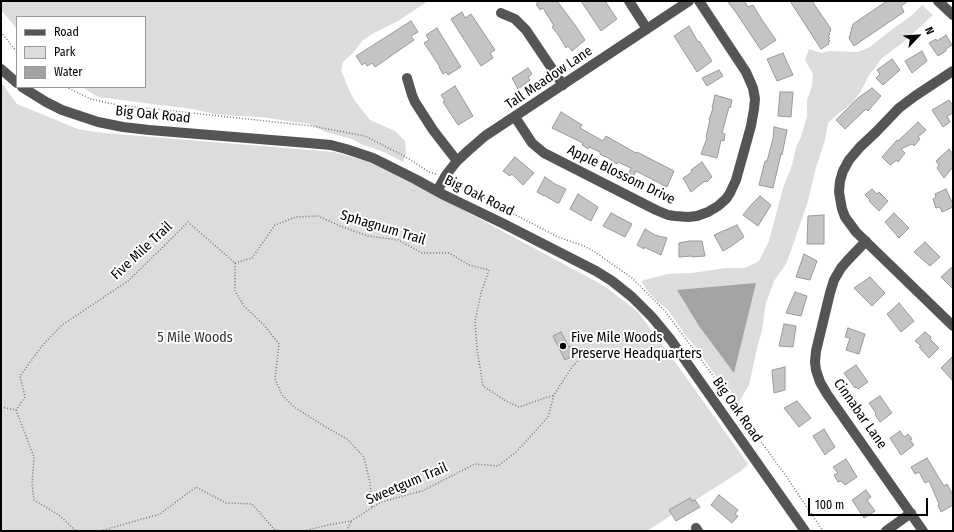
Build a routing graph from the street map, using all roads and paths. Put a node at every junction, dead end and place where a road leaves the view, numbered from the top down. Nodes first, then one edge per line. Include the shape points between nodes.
1 (629, 1) edge
2 (688, 1) edge
3 (699, 1) edge
4 (938, 1) edge
5 (501, 13) dead end
6 (953, 15) edge
7 (647, 29) junction
8 (1, 32) edge
9 (16, 51) edge
10 (1, 69) edge
11 (953, 71) edge
12 (407, 78) dead end
13 (16, 82) edge
14 (563, 85) junction
15 (24, 88) edge
16 (68, 88) edge
17 (515, 117) junction
18 (457, 161) junction
19 (445, 178) junction
20 (437, 191) junction
21 (866, 241) junction
22 (235, 263) junction
23 (953, 326) edge
24 (581, 358) dead end
25 (554, 394) junction
26 (1, 407) edge
27 (16, 410) junction
28 (372, 508) junction
29 (912, 513) junction
30 (351, 521) junction
31 (76, 531) edge
32 (100, 531) edge
33 (280, 531) edge
34 (304, 531) edge
35 (347, 531) edge
36 (805, 531) edge
37 (823, 531) edge
38 (886, 531) edge
39 (924, 531) edge

1 - 7 street
2 - 7 street, Tall Meadow Lane
3 - 17 street, Apple Blossom Drive via 746,72 755,99 736,180 726,199 718,206 697,216 688,217 668,215 656,210 544,153 532,143
4 - 6 street
5 - 14 street via 515,19 526,30
7 - 14 street, Tall Meadow Lane
8 - 9 path
10 - 13 street
11 - 21 street via 899,108 849,160 843,171 839,192 842,209 850,224
12 - 18 street via 415,102 432,130
14 - 17 street, Tall Meadow Lane
15 - 20 street, Big Oak Road via 62,110 122,127 308,142 346,149 372,158
16 - 19 path via 91,99 118,105 312,126 365,136 429,172
17 - 18 street, Tall Meadow Lane via 475,144
18 - 19 street, Tall Meadow Lane
19 - 20 street, Tall Meadow Lane
19 - 37 path via 558,237 584,246 632,278 665,311 712,373
20 - 36 street, Big Oak Road via 596,271 632,297 652,316 671,340
21 - 23 street
21 - 29 street, Cinnabar Lane via 841,268 834,280 816,351 816,370 827,394
22 - 25 path, Sphagnum Trail via 252,258 275,225 296,217 318,216 368,236 398,240 422,253 449,253 468,265 489,270 475,321 483,386 519,407
22 - 27 path, Five Mile Trail via 188,222 128,281 62,325 42,346 20,376 25,397
22 - 28 path via 235,291 244,306 279,344 274,379 282,395 294,407 347,439 364,457
24 - 25 path, Sweetgum Trail
25 - 28 path, Sweetgum Trail via 548,417 516,452 498,466 475,464 422,491 380,502
26 - 27 path
27 - 31 path via 34,457 34,500 59,515
28 - 30 path, Sweetgum Trail
29 - 38 street
29 - 39 street, Cinnabar Lane
30 - 34 path, Sweetgum Trail
30 - 35 path
32 - 33 path via 160,514 196,487 226,503 252,504 274,529

